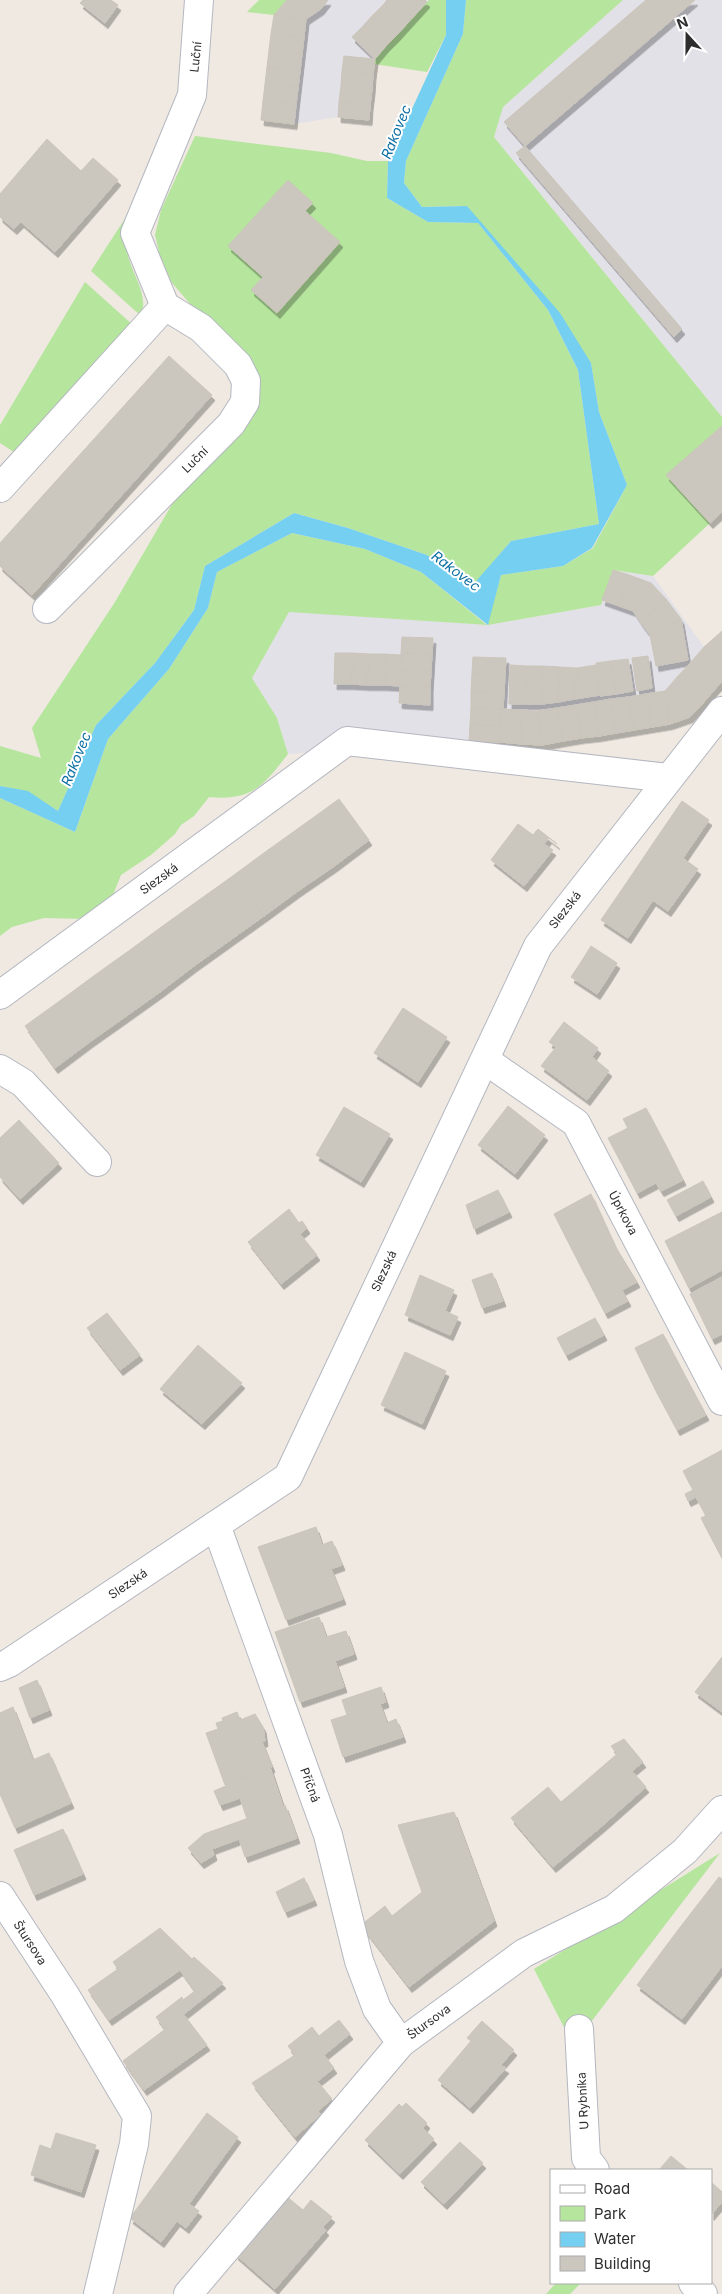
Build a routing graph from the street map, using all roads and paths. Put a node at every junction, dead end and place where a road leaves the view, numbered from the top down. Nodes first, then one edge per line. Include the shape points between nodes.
1 (200, 0) edge
2 (165, 306) junction
3 (0, 488) edge
4 (47, 609) dead end
5 (720, 717) edge
6 (668, 778) junction
7 (0, 996) edge
8 (485, 1060) junction
9 (0, 1070) edge
10 (97, 1162) dead end
11 (722, 1401) edge
12 (216, 1525) junction
13 (0, 1667) edge
14 (722, 1810) edge
15 (0, 1896) edge
16 (579, 2029) dead end
17 (401, 2043) junction
18 (594, 2169) edge
19 (694, 2284) edge
20 (98, 2294) edge
21 (188, 2294) edge
22 (703, 2294) edge

1 - 2 street, Luční via 192,95 135,233
2 - 3 street
2 - 4 street, Luční via 201,328 238,365 246,381 246,402 231,424
5 - 6 street, Slezská
6 - 7 street, Slezská via 347,741
6 - 8 street, Slezská via 538,946
8 - 11 street, Úprkova via 576,1123
8 - 12 street, Slezská via 288,1477
9 - 10 street via 23,1084
12 - 13 street, Slezská
12 - 17 street, Příčná via 328,1835 359,1961 377,2009
14 - 17 street, Štursova via 685,1851 614,1909 524,1953
15 - 20 street, Štursova via 65,1995 136,2116 134,2144
16 - 18 street, U Rybníka via 586,2158
17 - 21 street, Štursova
19 - 22 street

